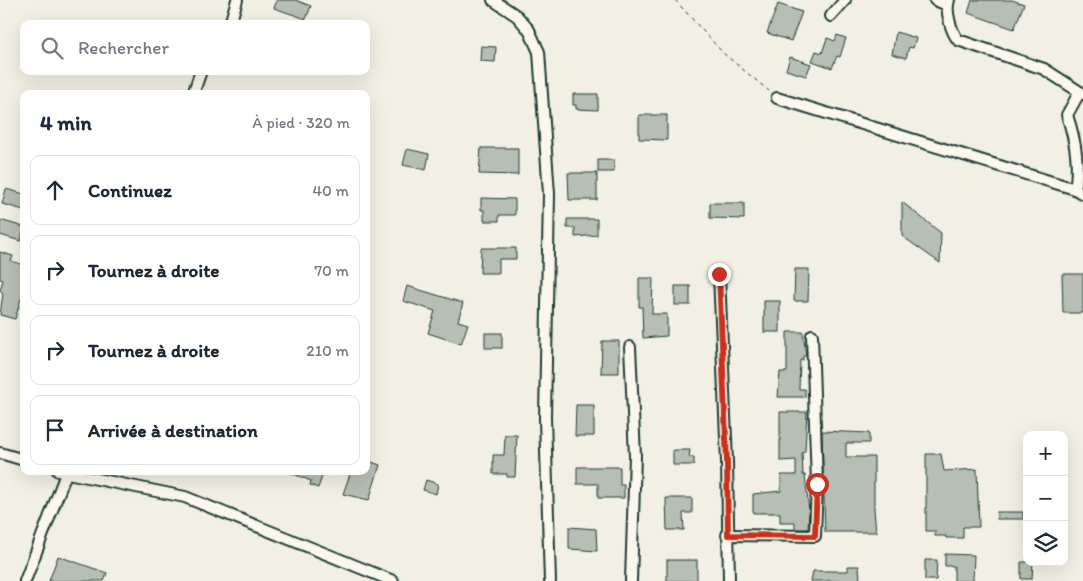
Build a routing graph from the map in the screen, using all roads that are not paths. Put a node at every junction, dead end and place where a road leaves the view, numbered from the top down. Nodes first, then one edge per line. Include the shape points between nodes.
1 (237, 0) edge
2 (493, 0) edge
3 (845, 0) edge
4 (935, 0) edge
5 (948, 3) edge
6 (831, 16) dead end
7 (231, 20) edge
8 (200, 75) edge
9 (195, 90) edge
10 (1081, 94) edge
11 (777, 98) road end
12 (1079, 192) edge
13 (719, 274) dead end
14 (812, 335) dead end
15 (630, 347) dead end
16 (0, 453) edge
17 (20, 459) edge
18 (62, 475) edge
19 (78, 475) edge
20 (728, 535) junction
21 (25, 581) edge
22 (393, 581) edge
23 (550, 581) edge
24 (631, 581) edge
25 (728, 581) edge

1 - 7 street
2 - 23 street via 518,16 539,52 549,194 545,418
3 - 6 street
4 - 5 street
5 - 10 street via 953,34 958,40 1044,69
8 - 9 street
10 - 12 street via 1067,115 1076,150
11 - 12 street
13 - 20 street
14 - 20 street via 817,484 815,536
15 - 24 street via 635,456
16 - 17 street
18 - 21 street
19 - 22 street via 185,497
20 - 25 street

